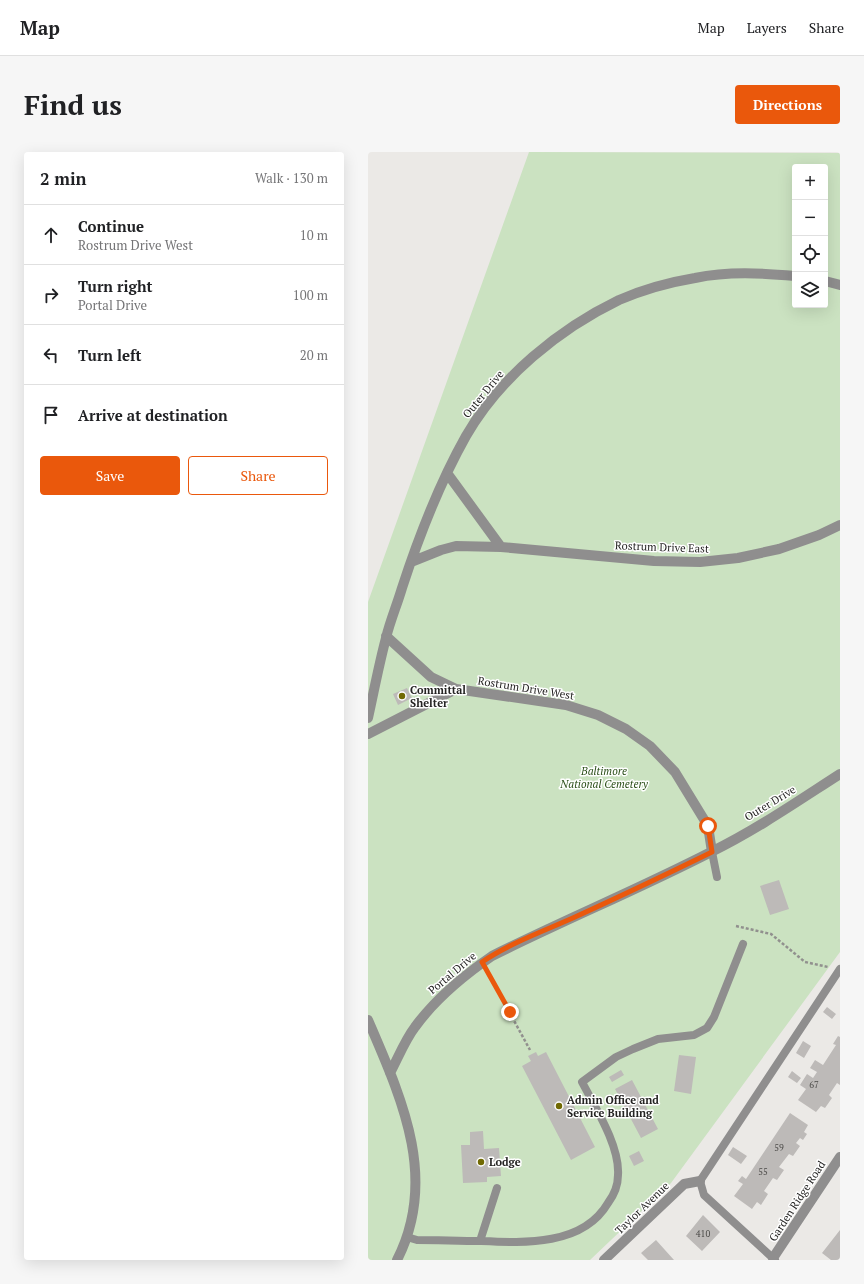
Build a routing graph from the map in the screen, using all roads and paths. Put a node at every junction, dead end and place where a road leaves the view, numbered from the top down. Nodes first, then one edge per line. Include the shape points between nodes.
1 (792, 276) edge
2 (828, 283) edge
3 (840, 285) edge
4 (447, 473) junction
5 (840, 525) edge
6 (501, 547) junction
7 (411, 562) junction
8 (386, 636) junction
9 (456, 690) junction
10 (368, 718) edge
11 (368, 734) edge
12 (840, 774) edge
13 (712, 852) junction
14 (717, 877) dead end
15 (736, 926) dead end
16 (743, 944) dead end
17 (482, 962) junction
18 (836, 968) edge
19 (368, 1020) edge
20 (530, 1050) dead end
21 (390, 1073) junction
22 (840, 1157) edge
23 (700, 1181) junction
24 (497, 1188) dead end
25 (407, 1237) junction
26 (480, 1242) junction
27 (774, 1259) edge
28 (396, 1260) edge
29 (604, 1260) edge

1 - 4 street, Outer Drive via 768,273 696,277 620,300 584,320 549,342 518,370 489,402 467,434
2 - 3 street
4 - 6 street
4 - 7 street, Outer Drive
5 - 6 street, Rostrum Drive East via 779,549 738,558 700,562 654,561
6 - 7 street, Rostrum Drive East via 456,546
7 - 8 street, Outer Drive
8 - 9 street, Rostrum Drive West via 431,677
8 - 10 street, Outer Drive
9 - 11 street
9 - 13 street, Rostrum Drive West via 566,705 598,715 626,729 650,746 675,772 708,826
12 - 13 street, Outer Drive
13 - 14 lane
13 - 17 street, Portal Drive
15 - 18 path via 771,934 805,962
16 - 26 lane via 714,1017 707,1028 694,1035 658,1039 633,1049 616,1057 582,1082 610,1136 616,1157 617,1181 614,1194 605,1208 593,1221 574,1232 549,1240 522,1243
17 - 20 path
17 - 21 street, Portal Drive via 451,987 414,1028
18 - 23 lane
19 - 21 street
21 - 25 street via 408,1126 414,1157 414,1201
22 - 27 street, Garden Ridge Road
23 - 27 lane via 704,1195
23 - 29 street, Taylor Avenue via 684,1184
24 - 26 lane
25 - 26 lane via 417,1240
25 - 28 street

